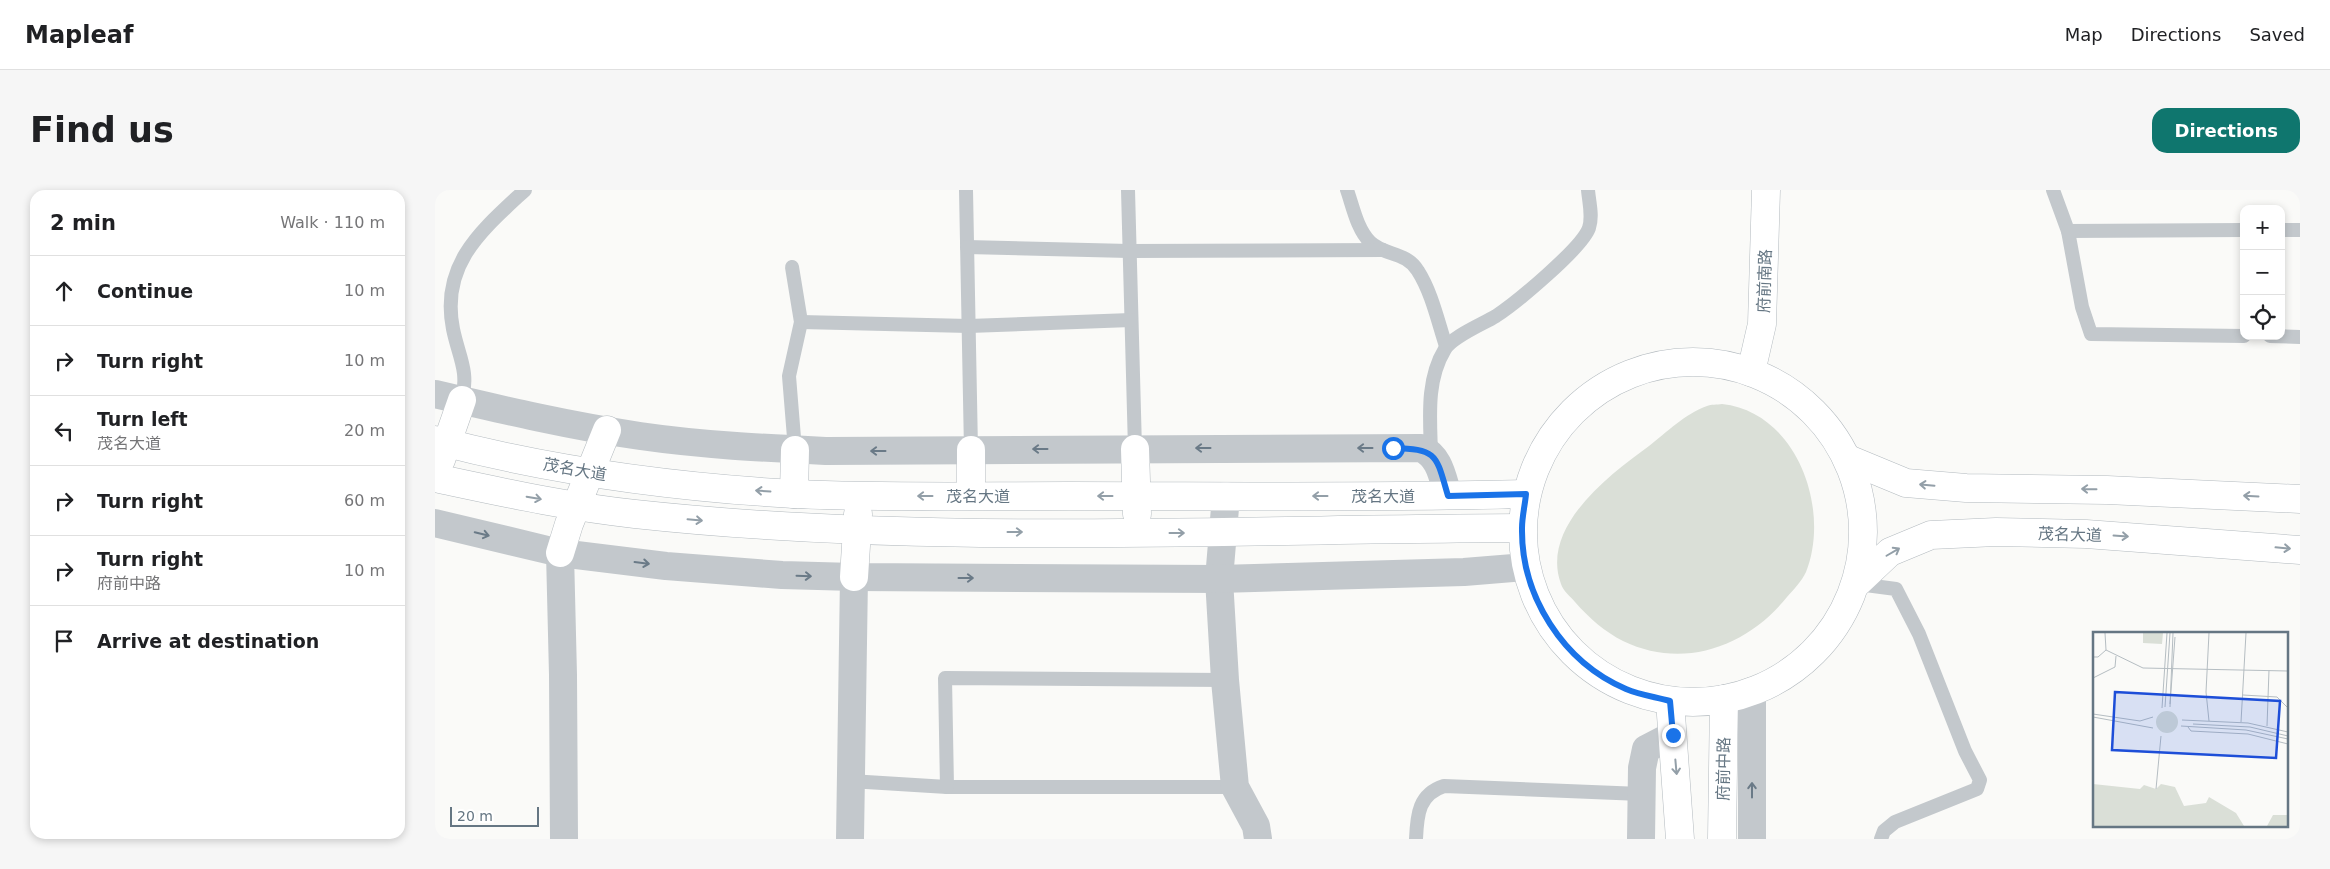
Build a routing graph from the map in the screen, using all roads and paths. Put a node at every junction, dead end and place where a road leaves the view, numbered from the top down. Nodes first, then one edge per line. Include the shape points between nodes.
1 (525, 190) edge
2 (966, 190) edge
3 (1128, 190) edge
4 (1347, 190) edge
5 (1588, 190) edge
6 (1766, 190) edge
7 (2053, 190) edge
8 (2240, 230) edge
9 (2285, 230) edge
10 (2300, 230) edge
11 (2068, 231) junction
12 (967, 247) junction
13 (1383, 250) junction
14 (1129, 251) junction
15 (792, 267) dead end
16 (1131, 320) junction
17 (801, 322) junction
18 (969, 326) junction
19 (2240, 336) edge
20 (2285, 337) edge
21 (2300, 337) edge
22 (1446, 346) junction
23 (1751, 372) junction
24 (435, 394) edge
25 (462, 400) junction
26 (607, 430) junction
27 (441, 442) edge
28 (1135, 449) junction
29 (795, 450) junction
30 (971, 450) junction
31 (1431, 453) junction
32 (1848, 459) junction
33 (591, 472) junction
34 (435, 478) edge
35 (794, 494) junction
36 (1526, 494) junction
37 (859, 496) junction
38 (971, 496) junction
39 (1136, 496) junction
40 (1226, 496) junction
41 (1448, 496) junction
42 (2300, 499) edge
43 (577, 505) junction
44 (435, 523) edge
45 (1522, 528) junction
46 (857, 531) junction
47 (1138, 533) junction
48 (1223, 533) junction
49 (2300, 550) edge
50 (560, 553) junction
51 (1525, 567) junction
52 (854, 577) junction
53 (1219, 579) junction
54 (1856, 584) junction
55 (1225, 680) junction
56 (1752, 691) junction
57 (1724, 700) junction
58 (1670, 701) junction
59 (1673, 735) junction
60 (850, 781) junction
61 (947, 787) junction
62 (1235, 787) junction
63 (1641, 794) junction
64 (564, 839) edge
65 (850, 839) edge
66 (1258, 839) edge
67 (1416, 839) edge
68 (1641, 839) edge
69 (1680, 839) edge
70 (1722, 839) edge
71 (1753, 839) edge
72 (1881, 839) edge

1 - 25 lane via 481,231 455,270 451,298 453,328 466,383
2 - 12 lane
3 - 14 lane
4 - 13 lane via 1358,224 1370,242
5 - 22 lane via 1590,226 1585,238 1535,287 1496,316
6 - 23 main road, 府前南路 via 1762,324
7 - 11 lane
8 - 11 lane
9 - 10 lane
11 - 19 lane via 2082,307 2091,334
12 - 14 lane
12 - 18 lane
13 - 14 lane
13 - 22 lane via 1405,257 1418,271
14 - 16 lane
15 - 17 lane
16 - 18 lane
16 - 28 lane
17 - 18 lane
17 - 29 lane via 789,376
18 - 30 lane
20 - 21 lane
22 - 31 lane via 1436,367 1430,399
23 - 32 main road via 1791,392 1823,422
23 - 36 main road via 1704,362 1656,366 1611,383 1573,411 1543,449
24 - 25 street
25 - 26 street
25 - 27 main road
26 - 29 street
26 - 33 main road
27 - 33 main road, 茂名大道
27 - 34 main road
28 -> 30 street
31 -> 28 street via 1421,448
28 - 39 main road
30 -> 29 street
29 - 35 main road
30 - 38 main road
31 - 41 street via 1439,464
42 -> 32 main road via 2107,490 1966,488 1906,483
32 - 54 main road via 1861,499 1864,542
35 -> 33 main road, 茂名大道
33 - 43 main road
34 -> 43 main road, 茂名大道
35 - 37 main road, 茂名大道
36 - 41 main road, 茂名大道
36 - 45 main road
38 -> 37 main road, 茂名大道
37 - 46 main road
39 -> 38 main road, 茂名大道
39 - 40 main road, 茂名大道
39 - 47 main road
41 -> 40 main road, 茂名大道
40 - 48 street
43 -> 46 main road, 茂名大道 via 631,514
43 - 50 main road
44 -> 50 street
45 - 48 main road, 茂名大道
45 - 51 main road
46 -> 47 main road, 茂名大道
46 - 52 main road
47 -> 48 main road, 茂名大道
48 - 53 street
54 -> 49 main road, 茂名大道 via 1890,552 1931,535 1996,532 2086,534
50 -> 52 street via 666,566
50 - 64 street
51 - 53 street via 1464,572
51 - 58 main road via 1539,606 1561,640 1591,669 1626,689
52 -> 53 street
52 - 60 street
53 - 55 street
54 - 56 main road via 1837,625 1806,660 1768,685
54 - 72 lane via 1896,589 1919,634 1965,751 1980,780 1977,789 1895,822 1884,831
55 - 61 lane via 945,678
55 - 62 street
56 - 57 main road
71 -> 56 street
57 - 58 main road
57 - 70 main road, 府前中路
58 - 59 main road
59 - 63 street via 1646,749
59 -> 69 main road
60 - 61 lane
60 - 65 street
61 - 62 lane
62 - 66 street via 1256,826
63 - 67 lane via 1444,786 1424,797 1416,825
63 - 68 street

